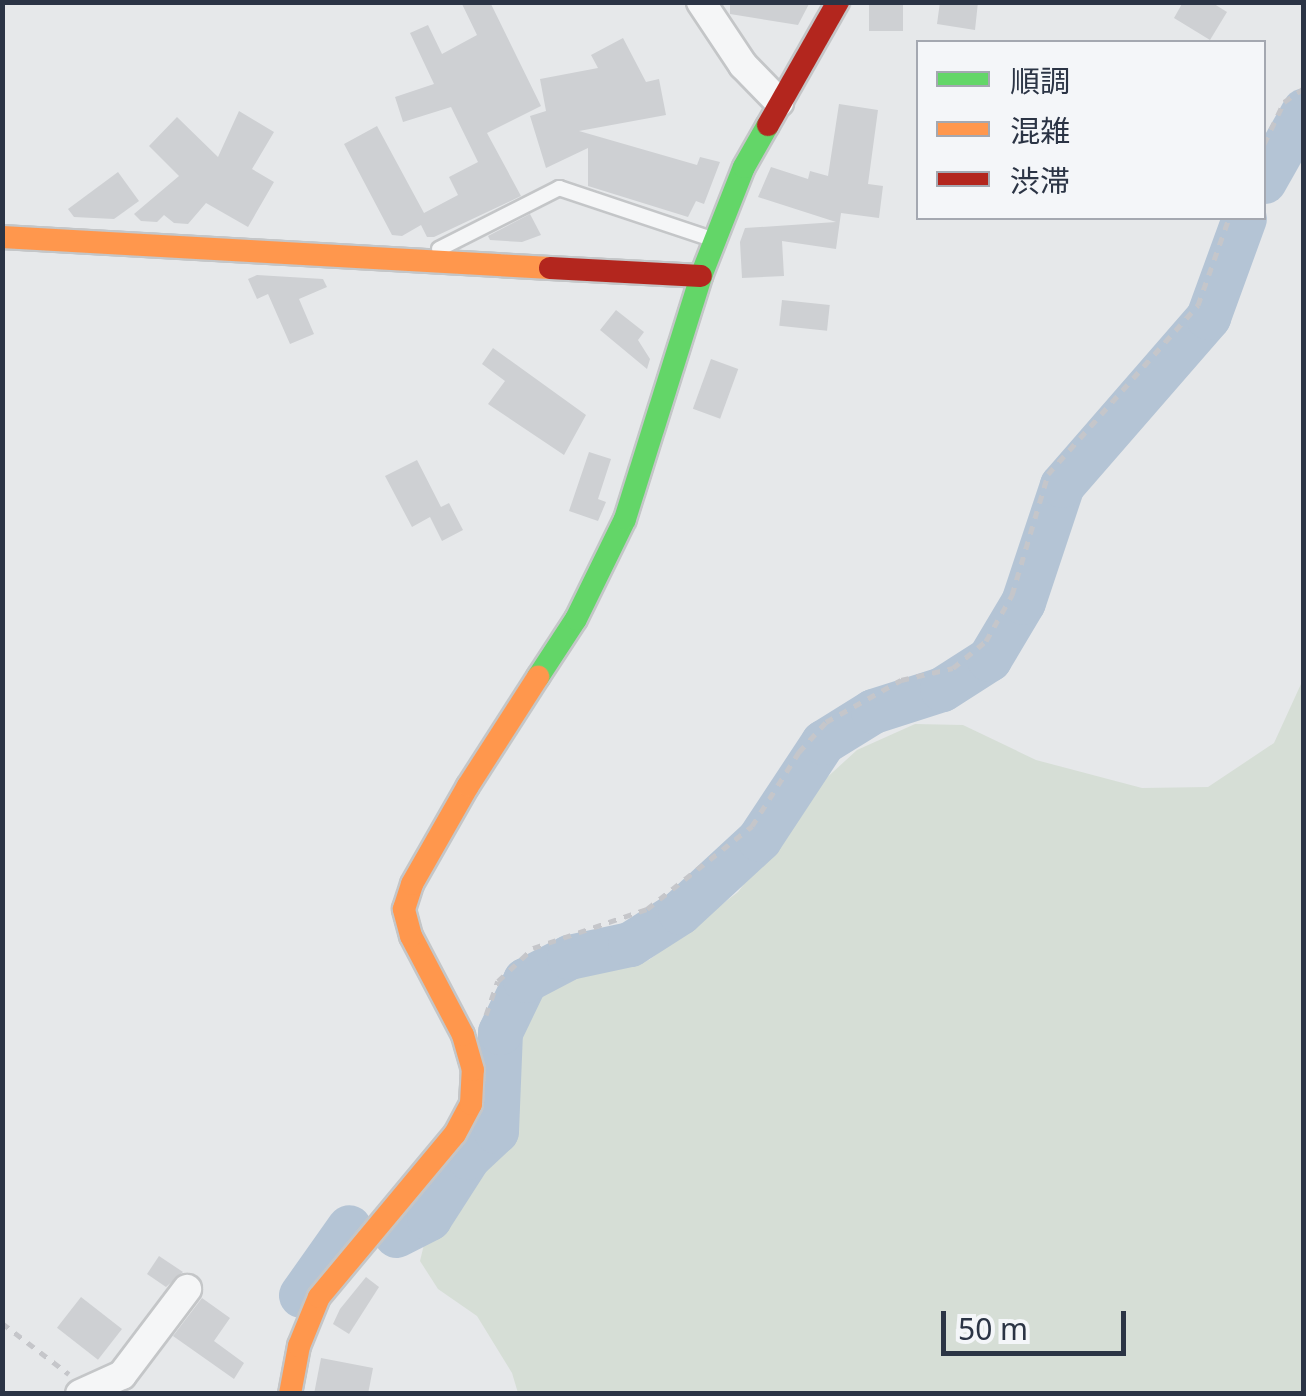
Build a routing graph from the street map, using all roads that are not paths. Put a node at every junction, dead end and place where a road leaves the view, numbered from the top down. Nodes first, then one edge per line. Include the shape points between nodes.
1 (702, 2) edge
2 (838, 2) edge
3 (779, 102) junction
4 (2, 236) edge
5 (716, 240) junction
6 (416, 260) junction
7 (702, 276) junction
8 (187, 1289) dead end
9 (84, 1391) edge
10 (290, 1394) edge

1 - 3 street via 742,65
2 - 3 street
3 - 5 street
4 - 6 street
5 - 6 lane via 559,188
5 - 7 street
6 - 7 street
7 - 10 street via 625,519 576,619 468,786 404,909 410,936 463,1035 474,1070 472,1104 455,1134 319,1296
8 - 9 street via 122,1375

